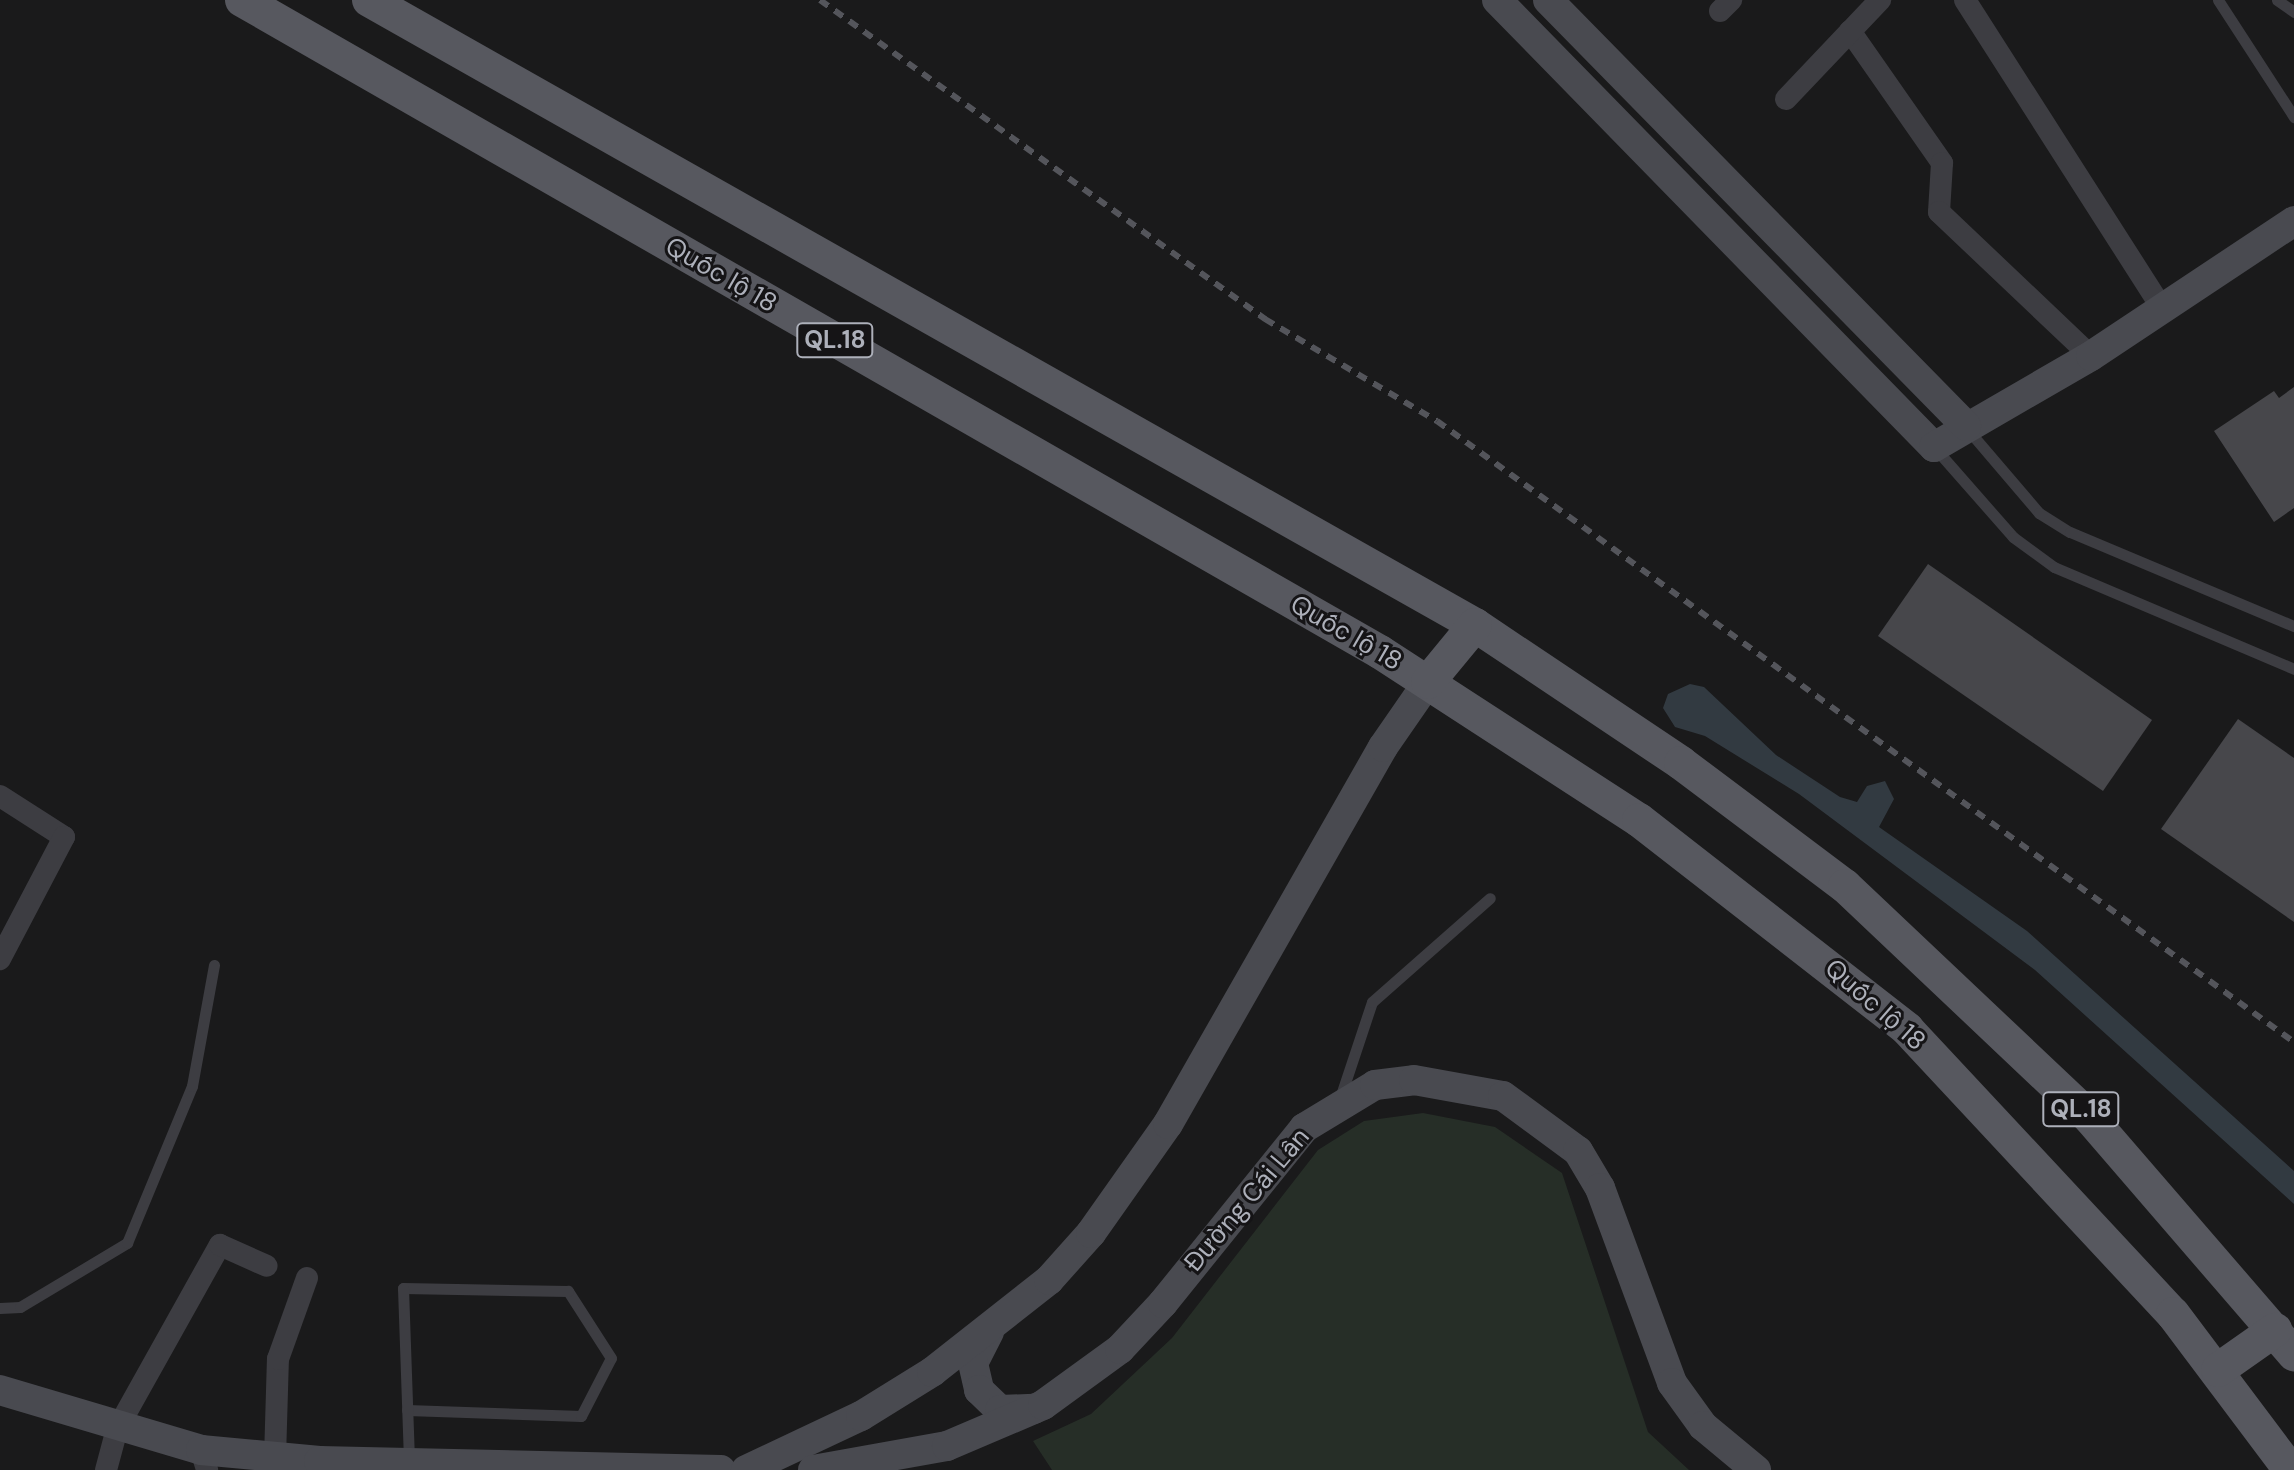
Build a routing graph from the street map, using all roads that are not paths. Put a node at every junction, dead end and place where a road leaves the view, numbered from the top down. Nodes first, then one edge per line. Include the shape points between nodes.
1 (242, 0) edge
2 (369, 0) edge
3 (1497, 0) edge
4 (1548, 0) edge
5 (1880, 0) edge
6 (1965, 0) edge
7 (2218, 0) edge
8 (2277, 0) edge
9 (2294, 12) edge
10 (1850, 31) junction
11 (1786, 99) dead end
12 (2294, 117) edge
13 (2294, 221) edge
14 (2162, 308) junction
15 (2091, 356) junction
16 (1966, 426) junction
17 (1934, 447) junction
18 (1475, 625) junction
19 (2294, 626) edge
20 (2294, 669) edge
21 (1428, 682) junction
22 (0, 796) edge
23 (1490, 898) dead end
24 (0, 959) edge
25 (214, 965) dead end
26 (1339, 1103) junction
27 (267, 1266) dead end
28 (307, 1278) dead end
29 (0, 1308) edge
30 (994, 1326) junction
31 (2284, 1342) edge
32 (2218, 1370) junction
33 (0, 1390) edge
34 (1043, 1405) junction
35 (407, 1410) junction
36 (117, 1429) junction
37 (275, 1458) junction
38 (204, 1460) edge
39 (409, 1462) junction
40 (472, 1466) edge
41 (578, 1468) edge
42 (106, 1470) edge
43 (721, 1470) edge
44 (746, 1470) edge
45 (813, 1470) edge
46 (1756, 1470) edge
47 (2290, 1470) edge

1 - 21 main road, Quốc lộ 18 / QL.18
2 - 18 main road, QL.18
3 - 17 main road
4 - 16 main road
5 - 10 street
6 - 14 street
7 - 12 lane
8 - 9 lane
10 - 11 street
10 - 15 street via 1942,163 1939,212
13 - 14 main road
14 - 15 main road
15 - 16 main road
16 - 17 main road
16 - 19 lane via 2039,513 2070,532
17 - 20 lane via 2013,537 2054,567
18 - 21 main road
18 - 31 main road, QL.18 via 1681,763 1845,886 2091,1119
21 - 30 main road via 1128,1186 1049,1280
21 - 32 main road, Quốc lộ 18 / QL.18 via 1639,820 1907,1029 2055,1182
22 - 24 street via 64,837
23 - 26 lane via 1372,1002
25 - 29 lane via 192,1086 127,1243 20,1307
26 - 34 main road, Đường Cái Lân via 1271,1163 1120,1349
26 - 46 main road, Đường Cái Lân via 1375,1085 1458,1083 1503,1096 1578,1151 1600,1188 1672,1383 1703,1426
27 - 36 street via 220,1245
28 - 37 street via 278,1359
30 - 34 main road via 973,1363 979,1390 1014,1413
30 - 44 main road via 861,1416
31 - 32 main road
32 - 47 main road, Quốc lộ 18 / QL.18
33 - 36 main road
34 - 45 main road, Đường Cái Lân via 947,1446
35 - 35 lane via 403,1288 568,1291 611,1358 581,1416
35 - 39 lane
36 - 38 main road
36 - 42 street
37 - 38 main road
37 - 39 main road
39 - 40 main road
40 - 41 main road
41 - 43 main road

